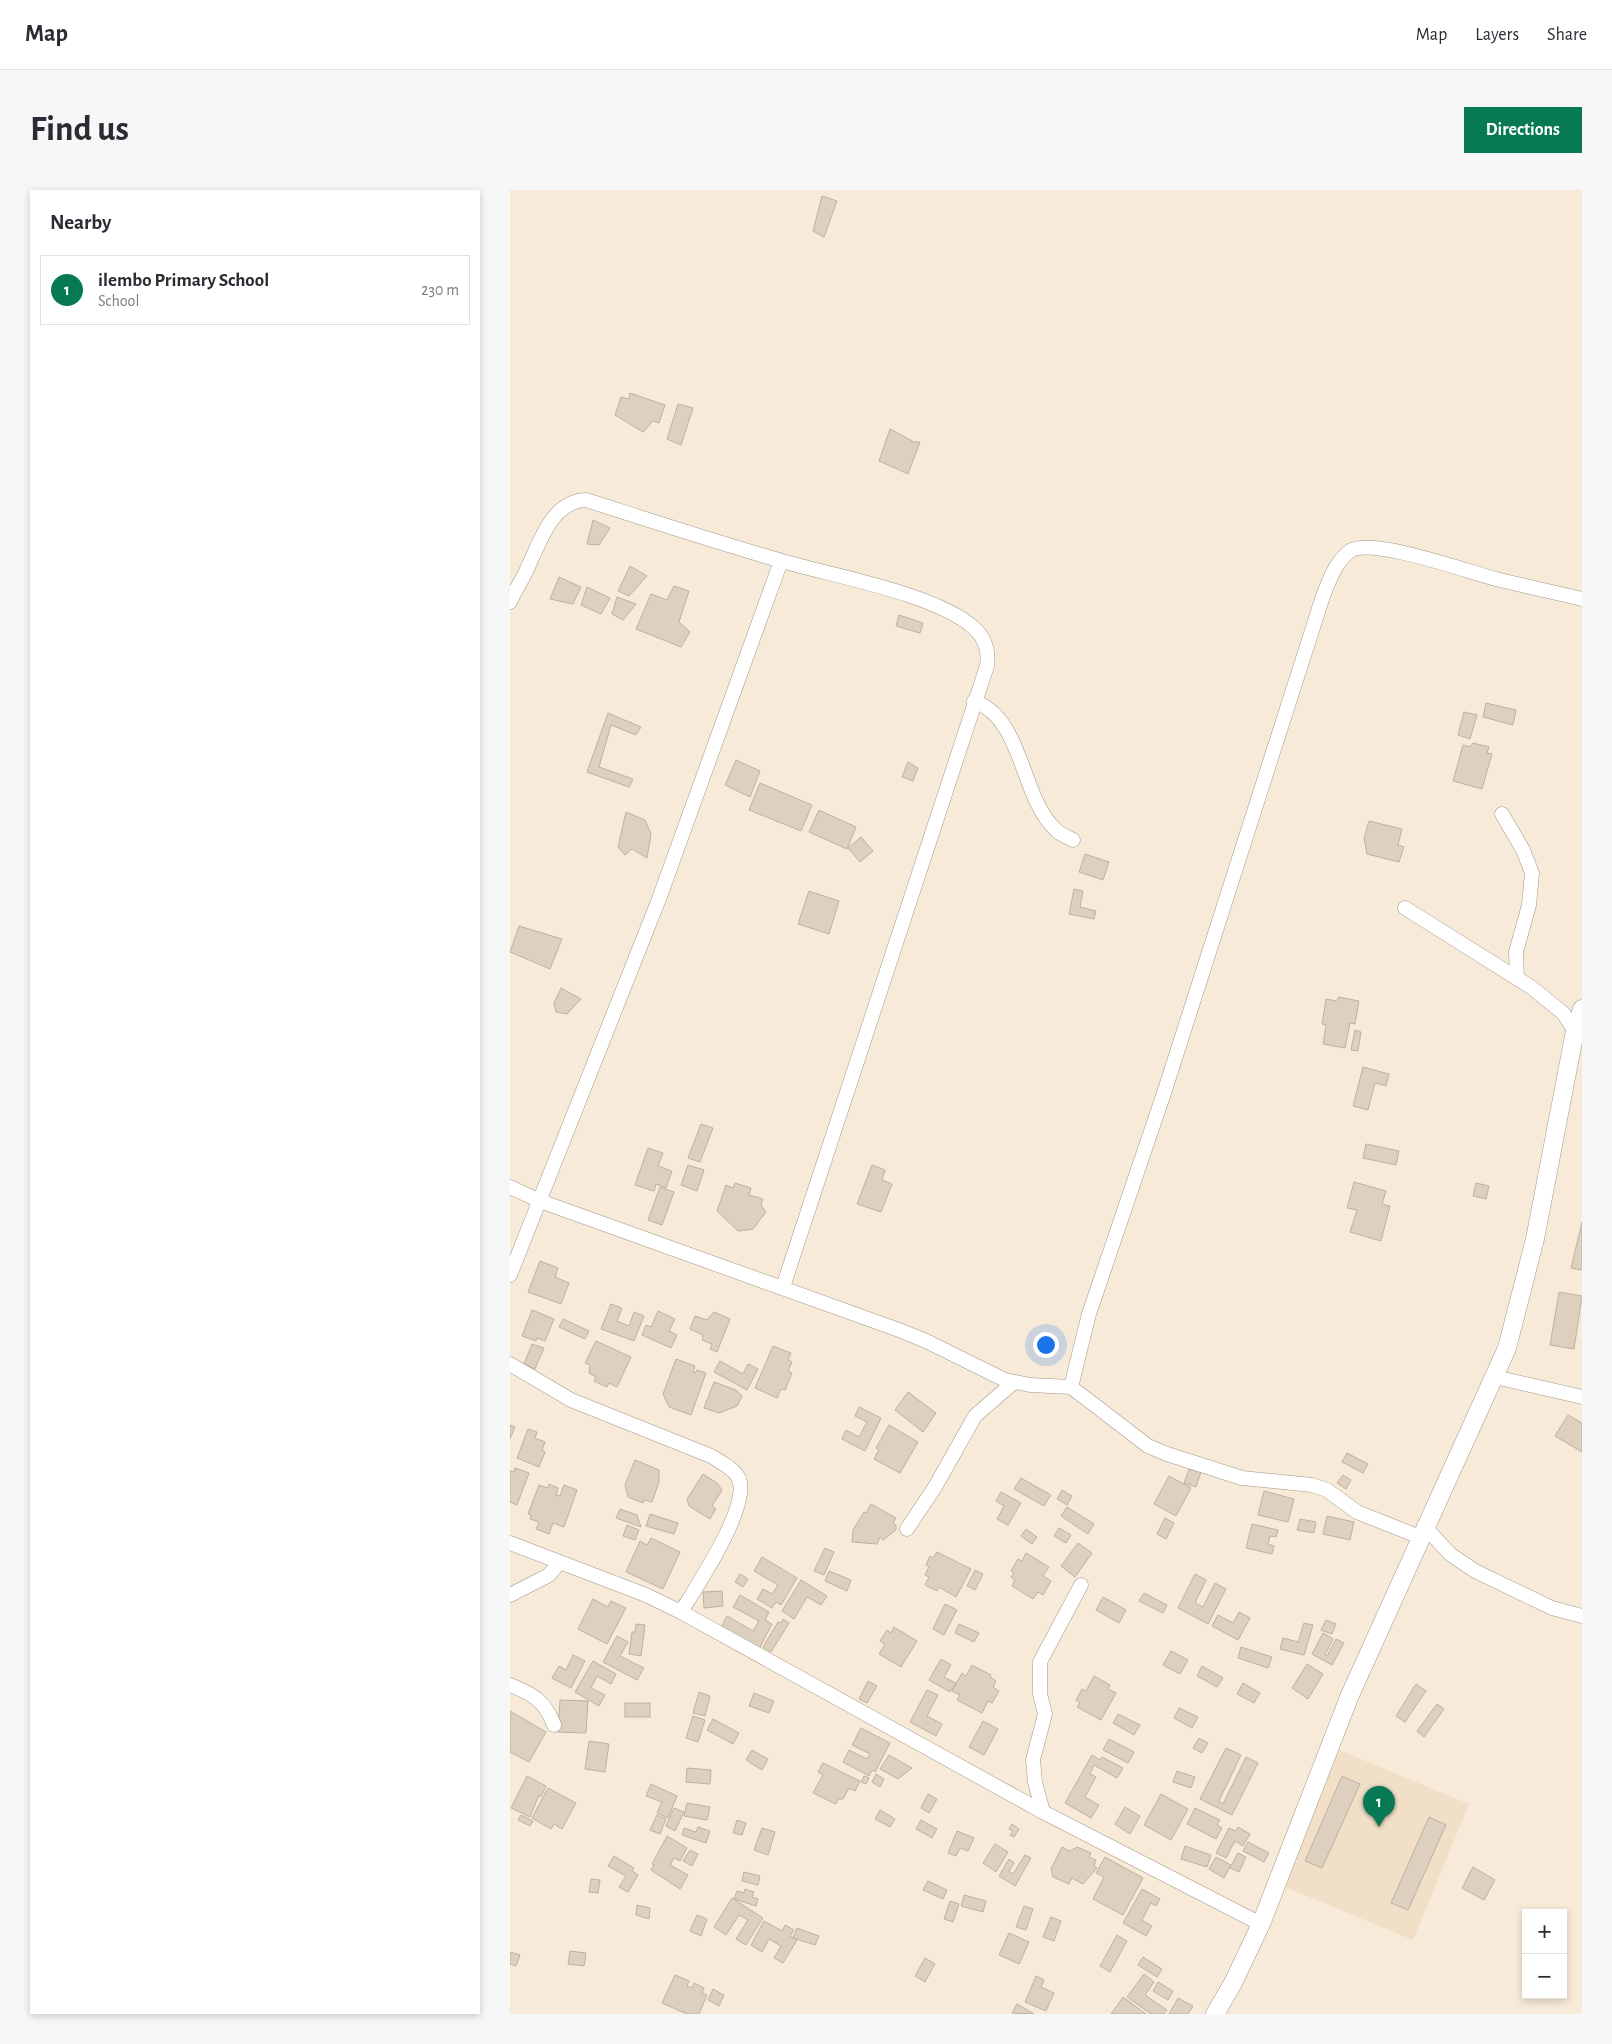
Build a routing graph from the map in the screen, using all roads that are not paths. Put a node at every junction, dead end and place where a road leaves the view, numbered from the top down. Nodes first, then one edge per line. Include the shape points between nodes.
1 (781, 561) junction
2 (1582, 599) edge
3 (510, 602) edge
4 (974, 701) junction
5 (1502, 814) dead end
6 (1073, 840) dead end
7 (1405, 908) dead end
8 (1517, 978) junction
9 (1582, 1009) edge
10 (1575, 1030) junction
11 (511, 1186) edge
12 (540, 1200) junction
13 (510, 1275) edge
14 (783, 1287) junction
15 (510, 1364) edge
16 (1495, 1377) junction
17 (1014, 1382) junction
18 (1070, 1386) junction
19 (1582, 1397) edge
20 (908, 1529) dead end
21 (1422, 1531) junction
22 (510, 1543) edge
23 (559, 1563) junction
24 (1082, 1585) dead end
25 (510, 1595) edge
26 (681, 1612) junction
27 (1582, 1616) edge
28 (510, 1686) edge
29 (554, 1725) dead end
30 (1043, 1812) junction
31 (1261, 1924) junction
32 (1216, 2014) edge

1 - 3 street via 578,500 555,516 543,532
1 - 4 street via 934,605 974,628 982,636 988,656
1 - 12 street via 659,899
2 - 18 street via 1370,547 1351,550 1334,570 1322,596 1158,1111 1089,1314
4 - 6 street via 994,714 1009,736 1043,814 1058,832
4 - 14 street
5 - 8 street via 1532,872 1529,905 1516,952
7 - 8 street
8 - 10 street via 1550,1001
9 - 10 street
10 - 16 street via 1535,1240 1507,1348
11 - 12 street
12 - 13 street
12 - 14 street
14 - 17 street via 926,1341
15 - 26 street via 571,1400 711,1456 738,1478 741,1491 734,1517
16 - 19 street
16 - 21 street
17 - 18 street
17 - 20 street via 975,1416
18 - 21 street via 1148,1446 1167,1454 1242,1478 1312,1485 1327,1490 1357,1512
21 - 27 street via 1475,1571 1552,1608
21 - 31 street via 1350,1694
22 - 23 street
23 - 25 street via 549,1575
23 - 26 street via 646,1595
24 - 30 street via 1040,1662 1040,1694 1045,1714 1033,1760
26 - 30 street
28 - 29 street via 539,1700 549,1710
30 - 31 street
31 - 32 street

